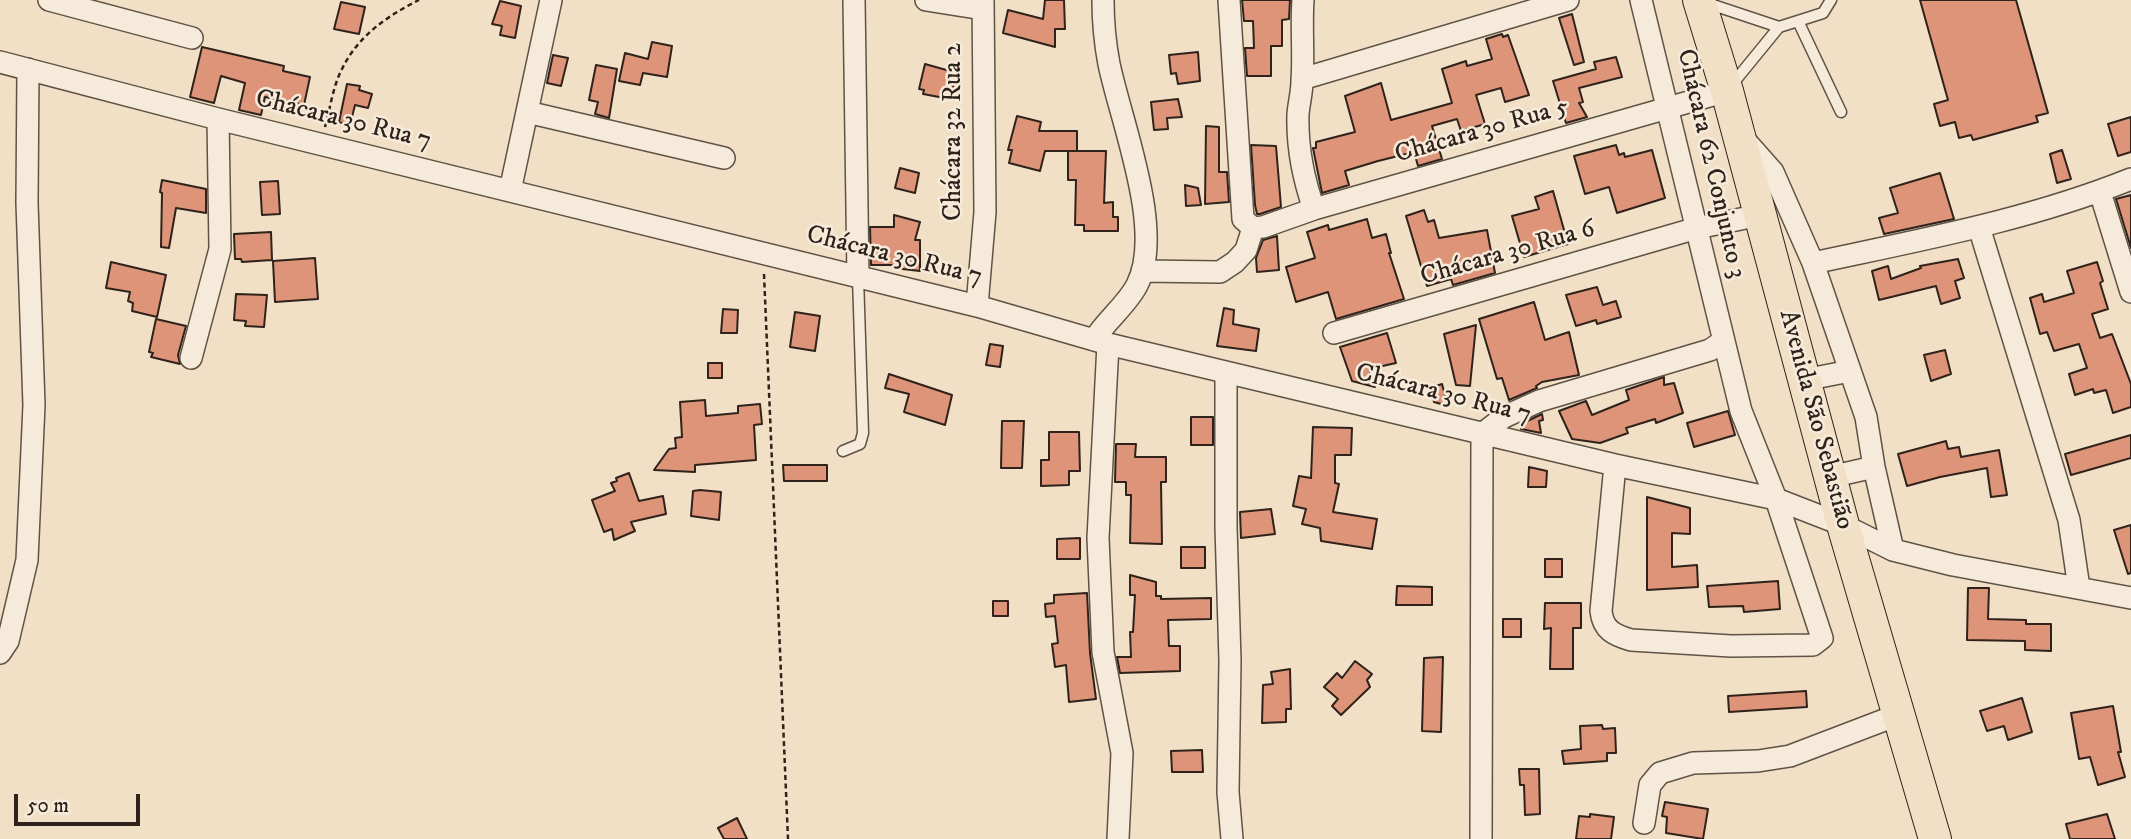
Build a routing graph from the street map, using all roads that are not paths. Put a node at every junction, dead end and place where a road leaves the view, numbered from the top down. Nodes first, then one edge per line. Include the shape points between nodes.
1 (50, 0) edge
2 (551, 0) edge
3 (854, 0) edge
4 (926, 0) edge
5 (1103, 0) edge
6 (1229, 0) edge
7 (1303, 0) edge
8 (1568, 0) edge
9 (1641, 0) edge
10 (1699, 0) edge
11 (1831, 0) edge
12 (983, 5) edge
13 (1798, 21) junction
14 (1779, 27) junction
15 (192, 38) dead end
16 (0, 62) edge
17 (28, 69) junction
18 (1303, 79) junction
19 (1727, 91) junction
20 (1668, 108) junction
21 (527, 112) junction
22 (1841, 113) dead end
23 (218, 119) junction
24 (1738, 132) junction
25 (724, 158) dead end
26 (2131, 179) edge
27 (510, 191) junction
28 (2100, 192) junction
29 (1314, 209) junction
30 (1760, 215) junction
31 (1979, 227) junction
32 (1253, 228) junction
33 (1697, 228) junction
34 (1802, 239) junction
35 (1769, 246) junction
36 (1813, 263) junction
37 (1142, 271) junction
38 (858, 277) junction
39 (2131, 292) edge
40 (977, 306) junction
41 (1334, 333) dead end
42 (1723, 341) junction
43 (1101, 342) junction
44 (191, 358) dead end
45 (1850, 371) junction
46 (1226, 373) junction
47 (1804, 380) junction
48 (1482, 434) junction
49 (843, 451) dead end
50 (1615, 466) junction
51 (1874, 467) junction
52 (1830, 477) junction
53 (1776, 499) junction
54 (1843, 525) junction
55 (1893, 550) junction
56 (2079, 588) junction
57 (2131, 598) edge
58 (0, 653) edge
59 (1900, 714) junction
60 (1644, 823) dead end
61 (1929, 835) edge
62 (1118, 839) edge
63 (1232, 839) edge
64 (1482, 839) edge

1 - 15 street
2 - 21 street
3 - 38 street
4 - 12 street
5 - 37 street via 1109,64 1139,178 1146,229
6 - 32 street via 1243,219
7 - 18 street
8 - 18 street
9 - 20 street, Chácara 62 Conjunto 3
10 - 14 lane
10 - 19 main road, Avenida São Sebastião
11 - 13 lane via 1823,13
12 - 40 street, Chácara 32 Rua 2 via 985,212
13 - 14 lane
13 - 22 lane
14 - 19 lane
16 - 17 street, Chácara 30 Rua 7
17 - 23 street, Chácara 30 Rua 7
17 - 58 street via 34,405 27,560 8,641
18 - 29 street via 1300,146 1303,178
19 - 20 street, Chácara 30 Rua 5
19 - 24 main road, Avenida São Sebastião
20 - 29 street, Chácara 30 Rua 5
20 - 33 street, Chácara 62 Conjunto 3
21 - 25 street
21 - 27 street
23 - 27 street, Chácara 30 Rua 7
23 - 44 street via 220,248
24 - 30 main road, Avenida São Sebastião
24 - 34 street via 1773,172
26 - 28 street
27 - 38 street, Chácara 30 Rua 7
28 - 31 street
28 - 39 street
29 - 32 street, Chácara 30 Rua 5
30 - 33 street, Chácara 30 Rua 6
30 - 35 main road, Avenida São Sebastião
31 - 36 street
31 - 56 street via 2069,520
32 - 37 street via 1246,250 1220,272
33 - 41 street, Chácara 30 Rua 6
33 - 42 street, Chácara 62 Conjunto 3
34 - 35 street
34 - 36 street
35 - 47 main road, Avenida São Sebastião
36 - 45 street
37 - 43 street
38 - 40 street, Chácara 30 Rua 7
38 - 49 lane via 863,433 860,444
40 - 43 street, Chácara 30 Rua 7
42 - 48 street via 1710,350 1539,401 1504,417
42 - 53 street via 1741,411
43 - 46 street, Chácara 30 Rua 7
43 - 62 street via 1098,538 1103,652 1122,753
45 - 47 street
45 - 51 street via 1866,417
46 - 48 street, Chácara 30 Rua 7
46 - 63 street
47 - 52 main road, Avenida São Sebastião
48 - 50 street, Chácara 30 Rua 7
48 - 64 street
50 - 53 street, Chácara 30 Rua 7
50 - 53 street via 1602,622 1616,636 1631,640 1731,646 1818,643 1822,638
51 - 52 street
51 - 55 street
52 - 54 main road, Avenida São Sebastião
53 - 54 street, Chácara 30 Rua 7
54 - 55 street, Chácara 30 Rua 7
54 - 59 main road, Avenida São Sebastião
55 - 56 street, Chácara 30 Rua 7
56 - 57 street, Chácara 30 Rua 7
59 - 60 street via 1790,756 1693,763 1660,773 1650,785
59 - 61 main road, Avenida São Sebastião

